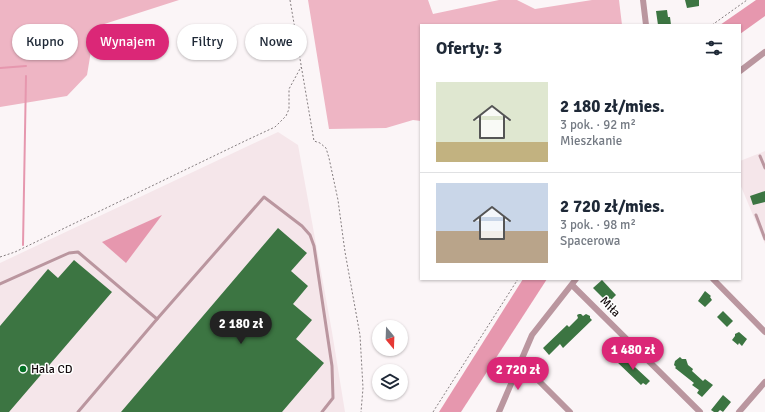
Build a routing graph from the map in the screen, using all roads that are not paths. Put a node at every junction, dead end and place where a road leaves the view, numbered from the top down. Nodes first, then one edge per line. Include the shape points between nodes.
1 (643, 0) edge
2 (646, 24) edge
3 (765, 52) edge
4 (741, 70) edge
5 (760, 156) dead end
6 (765, 168) edge
7 (756, 215) dead end
8 (765, 239) edge
9 (575, 280) edge
10 (714, 280) edge
11 (0, 284) edge
12 (572, 285) junction
13 (157, 319) junction
14 (765, 332) edge
15 (521, 363) junction
16 (765, 382) edge
17 (78, 412) edge
18 (322, 412) edge
19 (498, 412) edge
20 (570, 412) edge
21 (700, 412) edge
22 (739, 412) edge

1 - 2 street
3 - 4 street
5 - 6 lane
7 - 8 lane
9 - 12 street
10 - 14 street
11 - 13 lane via 69,253 78,252
12 - 15 street via 532,335
12 - 21 street, Miła
13 - 17 lane
13 - 18 lane via 264,197 302,226 310,235 314,246 332,366 333,398
15 - 19 street
15 - 20 street
16 - 22 street

